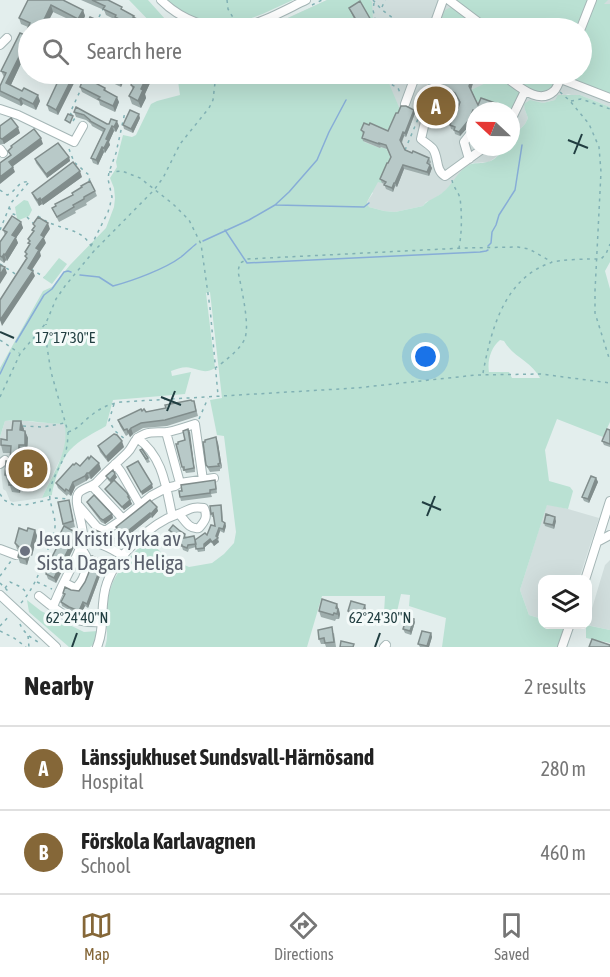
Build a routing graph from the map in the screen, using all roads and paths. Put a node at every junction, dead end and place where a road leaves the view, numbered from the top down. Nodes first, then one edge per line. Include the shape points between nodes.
1 (161, 0) edge
2 (227, 0) edge
3 (306, 0) edge
4 (385, 0) edge
5 (443, 0) edge
6 (449, 0) edge
7 (592, 0) edge
8 (374, 1) edge
9 (105, 5) edge
10 (381, 9) junction
11 (99, 17) dead end
12 (184, 18) edge
13 (233, 18) edge
14 (267, 18) edge
15 (375, 18) dead end
16 (393, 18) edge
17 (437, 18) edge
18 (473, 18) edge
19 (585, 18) edge
20 (7, 38) dead end
21 (0, 45) edge
22 (215, 84) edge
23 (391, 84) edge
24 (414, 84) edge
25 (430, 84) edge
26 (515, 84) edge
27 (558, 84) edge
28 (579, 84) edge
29 (83, 86) edge
30 (428, 88) junction
31 (556, 89) junction
32 (525, 91) junction
33 (610, 98) edge
34 (457, 100) edge
35 (570, 101) junction
36 (520, 102) edge
37 (422, 103) edge
38 (409, 106) junction
39 (0, 109) edge
40 (610, 109) edge
41 (125, 112) dead end
42 (74, 121) edge
43 (425, 122) dead end
44 (83, 126) dead end
45 (72, 146) junction
46 (405, 150) edge
47 (468, 156) edge
48 (473, 156) edge
49 (469, 159) junction
50 (109, 172) junction
51 (452, 172) junction
52 (88, 183) edge
53 (0, 190) edge
54 (154, 190) junction
55 (9, 206) junction
56 (16, 215) dead end
57 (38, 216) edge
58 (27, 217) dead end
59 (34, 224) edge
60 (0, 230) edge
61 (610, 244) edge
62 (91, 246) junction
63 (459, 249) junction
64 (94, 252) junction
65 (596, 259) junction
66 (552, 262) junction
67 (0, 264) edge
68 (26, 266) edge
69 (18, 275) edge
70 (44, 277) dead end
71 (46, 323) junction
72 (0, 340) edge
73 (20, 354) junction
74 (610, 361) edge
75 (215, 368) junction
76 (483, 374) junction
77 (610, 383) edge
78 (218, 396) junction
79 (0, 397) edge
80 (209, 397) junction
81 (114, 403) junction
82 (66, 423) junction
83 (195, 424) junction
84 (24, 426) dead end
85 (68, 432) junction
86 (166, 432) junction
87 (134, 441) junction
88 (115, 464) junction
89 (214, 478) edge
90 (203, 480) junction
91 (180, 483) junction
92 (93, 487) junction
93 (166, 488) junction
94 (0, 494) edge
95 (50, 500) junction
96 (610, 501) edge
97 (77, 502) junction
98 (140, 505) junction
99 (123, 519) junction
100 (94, 523) junction
101 (83, 530) junction
102 (610, 535) edge
103 (597, 542) junction
104 (82, 544) junction
105 (0, 549) edge
106 (15, 555) joint
107 (123, 556) junction
108 (586, 575) edge
109 (0, 576) edge
110 (36, 582) junction
111 (65, 583) junction
112 (3, 591) edge
113 (59, 592) junction
114 (29, 595) junction
115 (39, 596) dead end
116 (21, 603) dead end
117 (53, 607) junction
118 (10, 615) dead end
119 (103, 622) junction
120 (0, 626) edge
121 (568, 629) edge
122 (0, 631) edge
123 (28, 635) dead end
124 (27, 647) edge
125 (56, 647) edge
126 (98, 647) edge
127 (562, 647) edge

1 - 12 street
2 - 13 path
3 - 14 street
4 - 10 path
5 - 17 street
6 - 18 street
7 - 19 street
8 - 10 path
8 - 15 path
9 - 11 path
10 - 16 path
20 - 21 street
22 - 54 path via 209,108 180,144
23 - 38 path via 398,88
24 - 38 street
25 - 30 path
26 - 32 street
27 - 31 street
28 - 33 street
29 - 42 path via 70,113
30 - 34 path
30 - 37 path
31 - 32 street via 542,96
31 - 35 path
32 - 36 street
35 - 40 path via 581,99
35 - 65 path via 589,124 599,147
38 - 46 path via 419,110
39 - 45 street
41 - 50 path
43 - 51 street via 421,139 433,150 439,171 445,176
44 - 45 street
45 - 52 path via 74,162 90,176
47 - 49 street
48 - 49 street
49 - 51 street
50 - 54 path via 129,173
50 - 62 path via 112,197
51 - 63 path via 462,217
53 - 55 path via 7,195 20,183 30,182
54 - 64 path
54 - 75 path via 189,220 201,244
55 - 56 path
55 - 60 path
57 - 62 path via 78,232
58 - 59 path
61 - 65 path via 604,257
62 - 64 path
63 - 66 path via 524,247
63 - 75 path via 243,261 238,271 246,337
64 - 71 path via 56,299
65 - 66 path
65 - 74 path via 595,312
66 - 76 path via 515,286 497,320
67 - 69 path
68 - 70 path
71 - 73 path
71 - 82 path via 51,372
72 - 73 path
73 - 79 path
75 - 78 path
76 - 77 path via 542,375
76 - 78 path via 356,388
78 - 80 path
80 - 81 path
80 - 83 path
81 - 85 path
81 - 87 path via 112,428
82 - 84 path
82 - 85 path
83 - 86 street
83 - 90 street
85 - 95 path
86 - 87 street via 147,433
86 - 91 street
87 - 88 street
87 - 93 street via 143,442 154,455
88 - 92 street
88 - 98 street
89 - 90 street
90 - 91 street
91 - 93 street
92 - 97 street via 81,491
92 - 99 street
93 - 98 street
93 - 107 street via 175,514 149,531
94 - 95 path via 14,505
95 - 97 path
95 - 110 path via 55,525
96 - 103 street
97 - 100 street
97 - 101 street
98 - 99 street
99 - 100 street via 105,531
100 - 101 street
101 - 104 street
102 - 103 street
103 - 108 street
104 - 107 street via 96,542
104 - 111 street
104 - 111 street via 86,569 75,588
105 - 106 street
106 - 109 path
107 - 119 street via 107,583
110 - 113 path
110 - 114 path
111 - 113 street
112 - 114 path via 10,582
112 - 125 street
113 - 117 street
114 - 116 path
115 - 117 street
117 - 119 street via 77,621
118 - 120 path
119 - 126 street
121 - 127 street
122 - 124 path
123 - 124 path

